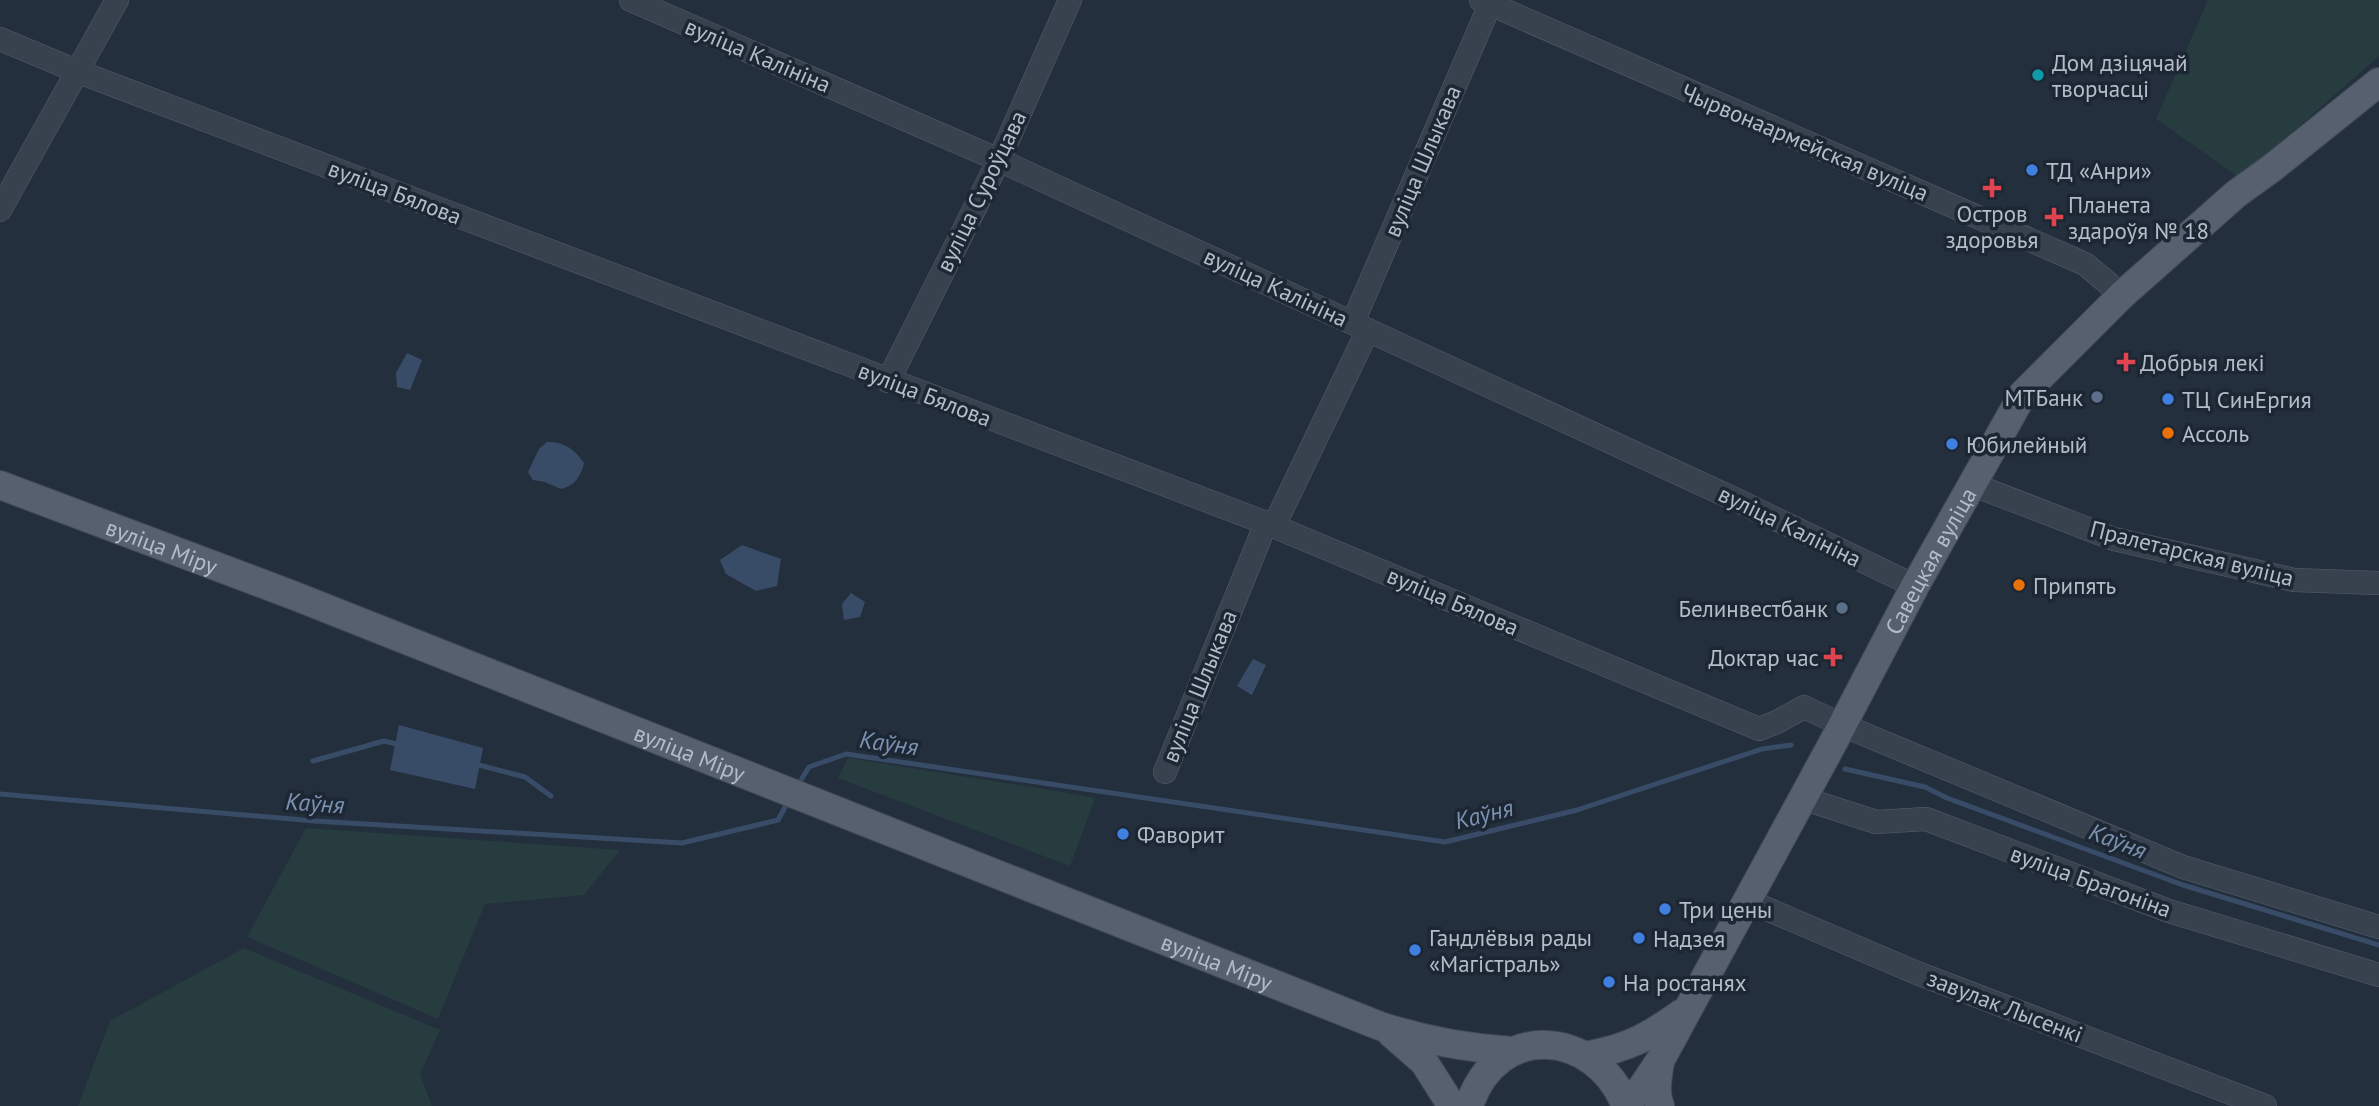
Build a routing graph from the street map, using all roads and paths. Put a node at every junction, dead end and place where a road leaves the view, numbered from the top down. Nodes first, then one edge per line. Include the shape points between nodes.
1 (117, 0) edge
2 (631, 0) edge
3 (1070, 0) edge
4 (1488, 1) edge
5 (0, 39) edge
6 (79, 72) junction
7 (2379, 82) edge
8 (999, 160) junction
9 (0, 210) edge
10 (2122, 295) junction
11 (1361, 326) junction
12 (888, 381) junction
13 (1971, 484) junction
14 (0, 485) edge
15 (1270, 524) junction
16 (2379, 583) edge
17 (1915, 586) junction
18 (1838, 732) junction
19 (1165, 772) dead end
20 (1807, 789) junction
21 (1748, 901) junction
22 (2379, 927) edge
23 (2379, 975) edge
24 (1684, 1012) junction
25 (1380, 1026) junction
26 (1511, 1051) junction
27 (1586, 1056) junction
28 (1661, 1059) junction
29 (1452, 1106) edge
30 (1469, 1106) edge
31 (1625, 1106) edge
32 (1660, 1106) edge
33 (2265, 1106) edge

1 - 6 street
2 - 8 street, вуліца Калініна
3 - 8 street, вуліца Суроўцава
4 - 10 street, Чырвонаармейская вуліца via 2085,264
4 - 11 street, вуліца Шлыкава
5 - 6 street, вуліца Бялова
6 - 9 street
6 - 12 street, вуліца Бялова
7 - 10 main road, Савецкая вуліца via 2235,194
8 - 11 street, вуліца Калініна
8 - 12 street, вуліца Суроўцава
10 - 13 main road, Савецкая вуліца via 2023,394
11 - 15 street, вуліца Шлыкава
11 - 17 street, вуліца Калініна
12 - 15 street, вуліца Бялова
13 - 16 street, Пралетарская вуліца via 2114,539 2294,580
13 - 17 main road, Савецкая вуліца
14 - 25 main road, вуліца Міру via 295,596
15 - 18 street, вуліца Бялова via 1759,729 1804,707
15 - 19 street, вуліца Шлыкава
17 - 18 main road, Савецкая вуліца
18 - 20 main road, Савецкая вуліца
18 - 22 street, вуліца Брагоніна via 2183,867
20 - 21 main road, Савецкая вуліца
20 - 23 street, вуліца Брагоніна via 1876,822 1926,819 2169,911
21 - 24 main road, Савецкая вуліца
21 - 33 street, завулак Лысенкі via 1917,973
24 - 27 main road, Савецкая вуліца via 1646,1038
24 - 28 main road
25 - 26 main road, вуліца Міру via 1441,1043
25 - 29 main road, вуліца Міру via 1424,1062
26 - 27 main road, вуліца Міру via 1556,1044
26 - 30 main road via 1489,1069
27 - 31 main road via 1613,1080
28 - 31 main road
28 - 32 main road

